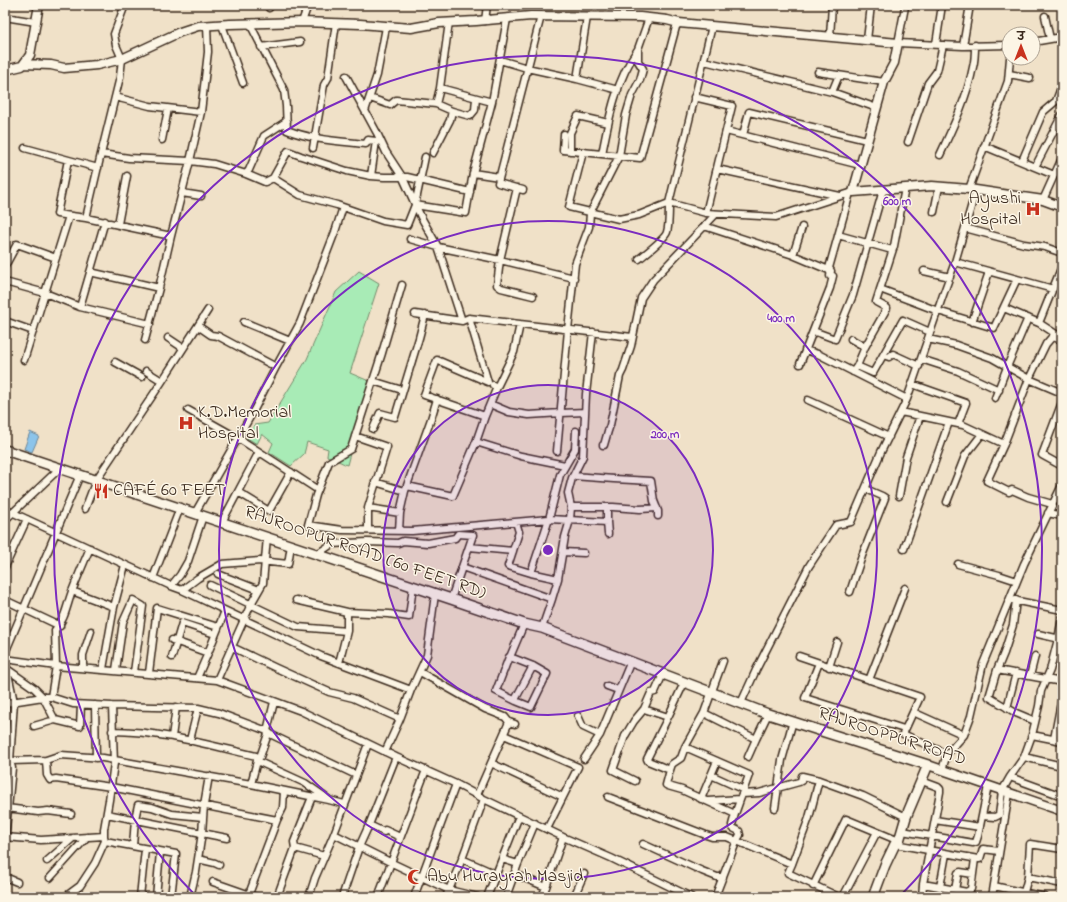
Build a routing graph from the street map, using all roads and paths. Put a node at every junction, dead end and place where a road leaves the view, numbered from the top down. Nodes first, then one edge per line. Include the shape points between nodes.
1 (40, 5) edge
2 (125, 5) edge
3 (308, 5) edge
4 (488, 5) edge
5 (832, 5) edge
6 (871, 5) edge
7 (942, 5) edge
8 (970, 5) edge
9 (905, 7) dead end
10 (541, 16) junction
11 (1046, 16) dead end
12 (5, 17) edge
13 (586, 17) junction
14 (649, 18) junction
15 (507, 19) junction
16 (485, 21) junction
17 (36, 22) junction
18 (302, 22) junction
19 (449, 22) junction
20 (679, 23) junction
21 (250, 24) junction
22 (336, 24) junction
23 (207, 25) junction
24 (222, 25) junction
25 (712, 26) junction
26 (386, 27) junction
27 (830, 37) junction
28 (1062, 37) edge
29 (1050, 39) junction
30 (867, 40) junction
31 (1041, 41) edge
32 (300, 42) dead end
33 (898, 43) junction
34 (936, 44) junction
35 (943, 45) junction
36 (975, 45) junction
37 (1001, 45) edge
38 (963, 46) junction
39 (261, 47) junction
40 (638, 49) junction
41 (122, 59) junction
42 (500, 60) junction
43 (704, 61) junction
44 (24, 64) junction
45 (1010, 66) edge
46 (527, 68) junction
47 (5, 70) edge
48 (818, 72) dead end
49 (1009, 74) junction
50 (839, 75) junction
51 (346, 76) dead end
52 (1030, 78) dead end
53 (576, 79) junction
54 (884, 82) junction
55 (243, 83) dead end
56 (1062, 85) edge
57 (440, 88) junction
58 (618, 90) junction
59 (832, 92) junction
60 (114, 97) junction
61 (694, 97) junction
62 (370, 98) junction
63 (476, 98) junction
64 (492, 102) junction
65 (436, 104) junction
66 (877, 108) junction
67 (168, 109) junction
68 (365, 111) junction
69 (452, 111) junction
70 (201, 112) junction
71 (1062, 115) edge
72 (287, 121) junction
73 (608, 123) junction
74 (726, 131) junction
75 (377, 133) junction
76 (564, 134) dead end
77 (743, 135) junction
78 (315, 138) junction
79 (162, 140) dead end
80 (376, 140) junction
81 (867, 140) junction
82 (908, 142) dead end
83 (984, 146) junction
84 (25, 148) dead end
85 (313, 148) dead end
86 (570, 151) junction
87 (583, 152) junction
88 (433, 153) dead end
89 (101, 154) junction
90 (602, 154) junction
91 (940, 155) dead end
92 (426, 156) dead end
93 (619, 156) junction
94 (1062, 158) edge
95 (68, 160) junction
96 (190, 161) junction
97 (1022, 161) junction
98 (860, 165) junction
99 (1035, 167) junction
100 (98, 168) junction
101 (717, 169) junction
102 (473, 173) junction
103 (246, 174) junction
104 (1054, 175) junction
105 (127, 176) dead end
106 (371, 176) junction
107 (499, 177) junction
108 (273, 178) junction
109 (403, 178) junction
110 (421, 180) junction
111 (939, 187) junction
112 (905, 188) junction
113 (883, 190) junction
114 (972, 190) junction
115 (470, 192) junction
116 (851, 192) junction
117 (182, 193) junction
118 (201, 196) dead end
119 (841, 196) junction
120 (1043, 200) junction
121 (669, 203) junction
122 (415, 205) junction
123 (343, 207) junction
124 (1062, 207) edge
125 (934, 212) dead end
126 (590, 213) junction
127 (706, 213) junction
128 (716, 214) junction
129 (69, 216) junction
130 (86, 218) junction
131 (104, 222) junction
132 (118, 224) junction
133 (704, 226) junction
134 (802, 227) dead end
135 (965, 228) junction
136 (838, 235) junction
137 (171, 236) junction
138 (410, 239) dead end
139 (868, 243) junction
140 (438, 247) junction
141 (892, 250) junction
142 (1062, 253) edge
143 (792, 255) junction
144 (56, 258) junction
145 (639, 259) dead end
146 (500, 260) junction
147 (955, 262) junction
148 (5, 266) edge
149 (1062, 266) edge
150 (831, 271) junction
151 (924, 271) dead end
152 (90, 272) junction
153 (989, 272) junction
154 (950, 277) junction
155 (574, 278) junction
156 (1017, 279) junction
157 (5, 282) edge
158 (402, 285) dead end
159 (159, 288) junction
160 (880, 289) junction
161 (1053, 289) junction
162 (45, 293) junction
163 (533, 296) dead end
164 (80, 307) junction
165 (1004, 308) junction
166 (208, 310) dead end
167 (938, 311) junction
168 (415, 314) dead end
169 (425, 315) junction
170 (469, 318) junction
171 (1028, 318) junction
172 (5, 321) edge
173 (462, 321) junction
174 (244, 322) dead end
175 (972, 322) junction
176 (1039, 323) junction
177 (150, 324) junction
178 (520, 324) junction
179 (198, 326) junction
180 (568, 330) junction
181 (33, 331) junction
182 (593, 332) junction
183 (930, 332) junction
184 (813, 333) junction
185 (632, 337) junction
186 (168, 338) dead end
187 (851, 339) dead end
188 (928, 339) junction
189 (1062, 339) edge
190 (145, 340) dead end
191 (290, 341) junction
192 (866, 347) junction
193 (183, 348) junction
194 (805, 350) junction
195 (883, 355) junction
196 (921, 359) junction
197 (24, 360) dead end
198 (115, 362) dead end
199 (800, 364) dead end
200 (857, 366) junction
201 (919, 366) junction
202 (276, 367) junction
203 (1007, 367) junction
204 (146, 370) dead end
205 (853, 372) junction
206 (142, 377) dead end
207 (1028, 379) junction
208 (162, 381) junction
209 (373, 382) junction
210 (488, 382) junction
211 (912, 384) junction
212 (497, 387) junction
213 (402, 390) junction
214 (999, 390) junction
215 (1062, 393) edge
216 (995, 398) dead end
217 (437, 399) junction
218 (907, 399) junction
219 (808, 400) dead end
220 (1062, 402) edge
221 (490, 404) junction
222 (188, 410) dead end
223 (585, 412) junction
224 (901, 412) junction
225 (561, 413) junction
226 (485, 416) junction
227 (920, 416) junction
228 (949, 422) junction
229 (958, 424) junction
230 (373, 429) dead end
231 (576, 431) dead end
232 (982, 434) junction
233 (355, 436) junction
234 (889, 437) junction
235 (238, 438) junction
236 (476, 442) junction
237 (1004, 444) junction
238 (603, 445) dead end
239 (5, 450) edge
240 (558, 451) dead end
241 (259, 452) junction
242 (565, 464) junction
243 (1062, 466) edge
244 (60, 468) junction
245 (291, 472) junction
246 (80, 475) junction
247 (573, 476) junction
248 (96, 480) junction
249 (375, 482) junction
250 (1062, 485) edge
251 (406, 489) junction
252 (866, 489) junction
253 (318, 490) junction
254 (238, 492) junction
255 (899, 496) dead end
256 (947, 502) dead end
257 (1052, 504) junction
258 (607, 507) junction
259 (180, 508) junction
260 (368, 508) junction
261 (571, 508) junction
262 (657, 508) junction
263 (5, 509) edge
264 (84, 509) dead end
265 (13, 512) junction
266 (400, 512) junction
267 (1048, 513) junction
268 (199, 515) junction
269 (658, 516) dead end
270 (1062, 516) edge
271 (27, 519) junction
272 (548, 519) junction
273 (5, 520) edge
274 (570, 520) junction
275 (222, 522) junction
276 (516, 522) junction
277 (606, 522) junction
278 (368, 530) junction
279 (399, 531) junction
280 (56, 532) junction
281 (608, 534) dead end
282 (267, 537) junction
283 (291, 545) junction
284 (469, 547) junction
285 (90, 548) junction
286 (904, 549) dead end
287 (513, 551) junction
288 (563, 552) junction
289 (584, 553) dead end
290 (317, 554) junction
291 (265, 562) junction
292 (958, 564) dead end
293 (125, 565) junction
294 (5, 567) edge
295 (462, 567) junction
296 (531, 573) junction
297 (218, 574) dead end
298 (153, 578) junction
299 (558, 580) junction
300 (1017, 582) junction
301 (210, 584) dead end
302 (171, 586) junction
303 (413, 586) junction
304 (905, 588) dead end
305 (182, 590) junction
306 (259, 590) junction
307 (72, 591) junction
308 (850, 592) dead end
309 (435, 594) junction
310 (451, 599) junction
311 (552, 599) junction
312 (1013, 599) junction
313 (5, 600) edge
314 (296, 600) dead end
315 (252, 604) junction
316 (114, 607) junction
317 (24, 608) junction
318 (1062, 610) edge
319 (225, 611) junction
320 (347, 612) junction
321 (1062, 618) edge
322 (244, 620) junction
323 (524, 624) junction
324 (60, 626) junction
325 (218, 627) junction
326 (542, 628) junction
327 (91, 631) dead end
328 (347, 632) junction
329 (215, 634) junction
330 (1038, 634) dead end
331 (1060, 639) edge
332 (174, 641) junction
333 (837, 642) dead end
334 (232, 647) junction
335 (5, 653) edge
336 (208, 653) junction
337 (799, 656) dead end
338 (1035, 656) dead end
339 (172, 657) dead end
340 (510, 657) junction
341 (5, 659) edge
342 (630, 661) junction
343 (723, 661) dead end
344 (339, 663) junction
345 (818, 663) junction
346 (56, 666) junction
347 (532, 666) junction
348 (828, 667) junction
349 (83, 668) junction
350 (103, 669) junction
351 (6, 670) edge
352 (116, 670) junction
353 (997, 670) junction
354 (134, 672) junction
355 (420, 672) junction
356 (149, 673) junction
357 (1016, 673) junction
358 (663, 674) junction
359 (1030, 676) junction
360 (197, 678) junction
361 (1046, 679) junction
362 (217, 680) junction
363 (869, 680) junction
364 (1062, 682) edge
365 (684, 683) junction
366 (607, 686) dead end
367 (411, 690) junction
368 (618, 690) junction
369 (712, 693) junction
370 (43, 696) junction
371 (52, 697) junction
372 (1062, 697) edge
373 (516, 701) junction
374 (14, 702) junction
375 (274, 702) junction
376 (5, 703) edge
377 (741, 703) junction
378 (81, 705) junction
379 (95, 705) junction
380 (112, 706) junction
381 (176, 707) junction
382 (198, 708) junction
383 (1007, 708) junction
384 (644, 709) junction
385 (913, 712) junction
386 (704, 713) junction
387 (1061, 713) edge
388 (768, 714) junction
389 (578, 716) dead end
390 (668, 717) junction
391 (400, 719) junction
392 (55, 720) junction
393 (1035, 721) junction
394 (793, 722) junction
395 (34, 726) dead end
396 (904, 729) junction
397 (112, 731) junction
398 (267, 731) junction
399 (504, 735) junction
400 (600, 735) junction
401 (964, 735) junction
402 (1032, 735) junction
403 (172, 737) junction
404 (756, 739) junction
405 (1054, 739) junction
406 (190, 740) junction
407 (1062, 742) edge
408 (368, 744) junction
409 (685, 747) junction
410 (385, 752) junction
411 (947, 754) junction
412 (396, 757) junction
413 (748, 757) dead end
414 (1024, 757) junction
415 (96, 758) junction
416 (584, 759) dead end
417 (46, 760) junction
418 (114, 760) junction
419 (7, 761) edge
420 (257, 761) junction
421 (717, 761) junction
422 (491, 763) junction
423 (928, 765) junction
424 (1062, 766) edge
425 (426, 770) junction
426 (670, 770) junction
427 (942, 770) junction
428 (356, 775) junction
429 (711, 775) junction
430 (209, 776) junction
431 (1010, 777) junction
432 (819, 780) junction
433 (635, 781) dead end
434 (922, 781) junction
435 (251, 784) junction
436 (456, 784) junction
437 (111, 786) junction
438 (988, 786) junction
439 (778, 788) junction
440 (284, 791) junction
441 (1005, 792) junction
442 (477, 795) junction
443 (742, 795) junction
444 (563, 796) junction
445 (1062, 796) edge
446 (312, 797) junction
447 (608, 797) dead end
448 (484, 799) junction
449 (329, 800) junction
450 (704, 800) junction
451 (344, 804) junction
452 (204, 805) junction
453 (7, 808) junction
454 (775, 808) dead end
455 (1062, 811) edge
456 (71, 814) dead end
457 (107, 814) junction
458 (735, 814) junction
459 (519, 816) junction
460 (982, 816) junction
461 (203, 817) junction
462 (906, 817) junction
463 (135, 818) junction
464 (277, 820) junction
465 (935, 820) junction
466 (535, 823) junction
467 (369, 825) junction
468 (980, 827) junction
469 (547, 830) junction
470 (902, 831) junction
471 (876, 832) junction
472 (202, 833) junction
473 (334, 834) junction
474 (932, 836) junction
475 (87, 837) junction
476 (400, 837) junction
477 (563, 837) junction
478 (5, 838) edge
479 (73, 838) junction
480 (104, 838) junction
481 (227, 838) dead end
482 (737, 840) junction
483 (897, 843) junction
484 (643, 844) dead end
485 (132, 846) junction
486 (359, 847) junction
487 (295, 848) junction
488 (145, 849) junction
489 (1062, 849) edge
490 (929, 851) junction
491 (999, 851) junction
492 (160, 852) junction
493 (946, 854) junction
494 (324, 856) junction
495 (198, 859) junction
496 (462, 859) junction
497 (502, 859) junction
498 (975, 859) junction
499 (47, 861) dead end
500 (391, 862) junction
501 (518, 864) junction
502 (792, 864) junction
503 (219, 865) dead end
504 (496, 874) junction
505 (515, 874) junction
506 (584, 874) dead end
507 (973, 874) junction
508 (5, 877) edge
509 (421, 877) junction
510 (723, 877) junction
511 (1028, 877) junction
512 (50, 878) dead end
513 (17, 882) dead end
514 (213, 882) dead end
515 (923, 884) junction
516 (1062, 884) edge
517 (814, 886) junction
518 (994, 886) junction
519 (546, 887) junction
520 (940, 887) junction
521 (449, 890) junction
522 (955, 890) junction
523 (1024, 892) junction
524 (249, 894) junction
525 (543, 896) edge
526 (67, 897) edge
527 (140, 897) edge
528 (156, 897) edge
529 (171, 897) edge
530 (190, 897) edge
531 (256, 897) edge
532 (277, 897) edge
533 (309, 897) edge
534 (342, 897) edge
535 (378, 897) edge
536 (414, 897) edge
537 (446, 897) edge
538 (478, 897) edge
539 (487, 897) edge
540 (506, 897) edge
541 (574, 897) edge
542 (691, 897) edge
543 (715, 897) edge
544 (838, 897) edge
545 (843, 897) edge
546 (873, 897) edge
547 (922, 897) edge
548 (992, 897) edge
549 (1045, 897) edge

1 - 17 street
2 - 41 street via 114,34
3 - 18 street
4 - 16 street
5 - 27 street
6 - 30 street
7 - 34 street
8 - 38 street
9 - 33 street
10 - 13 street
10 - 15 street
10 - 46 street
11 - 29 street
12 - 17 street
13 - 14 street
13 - 53 street
14 - 20 street
14 - 40 street
15 - 16 street
15 - 42 street
16 - 19 street
17 - 44 street via 30,55
18 - 21 street
18 - 22 street
19 - 26 street via 411,28
19 - 57 street
20 - 25 street
20 - 93 street via 640,158
21 - 24 street
21 - 39 street
22 - 26 street
22 - 78 street
23 - 24 street
23 - 41 street via 180,32
23 - 70 street via 208,52
24 - 55 street
25 - 27 street
25 - 43 street
26 - 62 street
27 - 30 street
28 - 29 street
29 - 31 street
30 - 33 street
32 - 39 street
33 - 34 street
33 - 54 street via 894,63
34 - 35 street
35 - 38 street
35 - 82 street via 937,71 928,83
36 - 37 street
36 - 38 street
36 - 91 street via 974,66 966,92
39 - 72 street via 284,90
40 - 58 street
40 - 93 street via 638,61 643,69 626,115
41 - 44 street via 97,65 64,68
41 - 60 street
42 - 46 street
42 - 64 street
43 - 59 street
43 - 61 street
44 - 47 street
45 - 49 street
46 - 53 street
46 - 107 street
48 - 50 street
49 - 52 street
49 - 83 street
50 - 54 street
50 - 59 street
51 - 68 street
53 - 58 street
54 - 66 street
56 - 97 street via 1056,101 1043,112
57 - 63 street
57 - 65 street
58 - 73 street
59 - 66 street
60 - 67 street
60 - 89 street
61 - 74 street via 732,106
61 - 121 street
62 - 65 street via 390,105 396,100
62 - 68 street
63 - 64 street
63 - 69 street via 475,110 470,116
64 - 102 street
65 - 69 street
66 - 81 street
67 - 70 street
67 - 79 street
68 - 75 street
69 - 88 street
70 - 96 street
71 - 99 street
72 - 78 street via 287,130
72 - 103 street via 264,136
73 - 86 street via 578,116 570,133
73 - 90 street
74 - 77 street
74 - 101 street
75 - 80 street
75 - 109 street
76 - 86 street via 563,150
77 - 81 street via 748,112
77 - 98 street
78 - 80 street via 366,144 368,140
78 - 85 street
80 - 106 street
81 - 98 street
83 - 97 street
83 - 114 street
84 - 95 street
86 - 87 street
87 - 90 street
87 - 126 street via 569,207
89 - 96 street
89 - 100 street
90 - 93 street
92 - 110 street
93 - 126 street
94 - 104 street
95 - 100 street
95 - 129 street via 58,214
96 - 103 street via 214,164
96 - 117 street
97 - 99 street
98 - 116 street
99 - 104 street
100 - 130 street
101 - 119 street
101 - 127 street
102 - 107 street
102 - 115 street
103 - 108 street via 265,182
104 - 120 street
105 - 132 street
106 - 108 street via 346,171 288,151
106 - 109 street
107 - 146 street via 498,183 520,189
108 - 123 street via 300,195
109 - 110 street
109 - 122 street
110 - 115 street
110 - 122 street
111 - 112 street
111 - 114 street
111 - 125 street
112 - 113 street
112 - 141 street
113 - 116 street
113 - 139 street
114 - 120 street
114 - 135 street
115 - 122 street via 466,213
116 - 119 street
116 - 136 street
117 - 118 street
117 - 137 street
119 - 128 street via 776,217
120 - 124 street
121 - 126 street via 619,220
121 - 127 street
121 - 145 street via 667,234
122 - 123 street via 407,225 384,221
122 - 140 street
123 - 191 street via 300,323
126 - 155 street via 589,227 575,264
127 - 128 street
128 - 133 street
129 - 130 street
129 - 144 street
130 - 131 street
131 - 132 street
131 - 152 street
132 - 137 street
133 - 143 street
133 - 185 street via 645,291
134 - 143 street
135 - 142 street
135 - 147 street
136 - 139 street
136 - 150 street
137 - 159 street
138 - 140 street
139 - 141 street
139 - 184 street via 853,295 835,339
140 - 146 street
140 - 173 street
141 - 160 street
143 - 150 street
144 - 148 street via 17,244
144 - 162 street
146 - 155 street
146 - 163 street via 497,285
147 - 153 street
147 - 154 street
149 - 161 street
150 - 184 street via 830,276 833,276 830,288
151 - 154 street
152 - 159 street
152 - 164 street
153 - 156 street
153 - 175 street
154 - 167 street
155 - 180 street
156 - 161 street
156 - 165 street
157 - 162 street
158 - 209 street
159 - 177 street
160 - 167 street
160 - 192 street via 876,302 887,308
161 - 176 street
162 - 164 street
162 - 181 street
164 - 177 street
165 - 171 street
165 - 175 street via 994,328
166 - 179 street
167 - 175 street
167 - 183 street
168 - 169 street
169 - 173 street
169 - 213 street
170 - 173 street
170 - 178 street
170 - 210 street
171 - 176 street
171 - 203 street
172 - 181 street
174 - 191 street
176 - 189 street
177 - 190 street
178 - 180 street
178 - 212 street via 514,352
179 - 193 street
179 - 202 street
180 - 182 street
180 - 225 street
181 - 197 street
182 - 185 street
182 - 223 street
183 - 188 street
183 - 195 street via 903,320
184 - 194 street
185 - 238 street
186 - 193 street
187 - 192 street
188 - 196 street
188 - 203 street via 956,345 992,358
189 - 207 street via 1052,336
191 - 202 street
192 - 200 street
193 - 208 street
194 - 199 street
194 - 205 street
195 - 200 street via 872,374
195 - 201 street via 889,357 893,354
196 - 201 street
196 - 214 street via 958,371
198 - 206 street
200 - 205 street
201 - 211 street
202 - 235 street
203 - 207 street
203 - 214 street
204 - 208 street
205 - 218 street
207 - 215 street
207 - 237 street
208 - 248 street
209 - 213 street
209 - 233 street
210 - 212 street
210 - 217 street via 437,360 424,395
211 - 218 street
211 - 229 street via 966,403
212 - 221 street
213 - 230 street via 395,417 380,413
214 - 216 street
217 - 226 street
217 - 251 street
218 - 224 street
219 - 234 street
220 - 243 street via 1042,455
221 - 225 street via 509,412 529,415
221 - 226 street
222 - 235 street
223 - 225 street
223 - 247 street via 583,456
224 - 227 street
224 - 234 street
225 - 240 street
226 - 236 street
227 - 228 street
227 - 255 street via 906,458
228 - 229 street
228 - 286 street
229 - 232 street
231 - 242 street via 575,449
232 - 237 street
232 - 256 street via 965,456
233 - 249 street via 387,447
233 - 253 street via 351,449 329,462
234 - 252 street
235 - 241 street
235 - 268 street
236 - 242 street via 520,456
236 - 251 street via 453,496
237 - 257 street via 987,481 1010,492 1012,490
239 - 244 main road, RAJROOPUR ROAD (60 FEET RD)
241 - 245 street
241 - 254 street
242 - 272 street
244 - 246 main road, RAJROOPUR ROAD (60 FEET RD)
244 - 265 street
245 - 253 street
245 - 254 street via 269,511
246 - 248 main road, RAJROOPUR ROAD (60 FEET RD)
246 - 280 street
247 - 261 street via 568,493
247 - 262 street via 651,481
248 - 259 main road, RAJROOPUR ROAD (60 FEET RD)
248 - 264 street
249 - 251 street
249 - 260 street
250 - 257 street
251 - 266 street
252 - 308 street via 885,498
252 - 377 street via 851,522 836,525 810,566
253 - 278 street via 308,525 342,530
254 - 275 street
257 - 267 street
258 - 261 street
258 - 262 street
258 - 277 street
259 - 268 main road, RAJROOPUR ROAD (60 FEET RD)
259 - 298 street
260 - 266 street
260 - 278 street
261 - 274 street
262 - 269 street
263 - 265 street
265 - 271 street
265 - 273 street
266 - 279 street
267 - 270 street
267 - 300 street
268 - 275 main road, RAJROOPUR ROAD (60 FEET RD)
268 - 302 street via 188,561
271 - 280 street
271 - 294 street
272 - 274 street
272 - 276 street
272 - 296 street
274 - 277 street
274 - 288 street
275 - 282 main road, RAJROOPUR ROAD (60 FEET RD)
276 - 279 street
276 - 287 street via 519,532
277 - 281 street
278 - 279 street
280 - 285 street
280 - 317 street
282 - 283 main road, RAJROOPUR ROAD (60 FEET RD)
282 - 291 street
283 - 290 main road, RAJROOPUR ROAD (60 FEET RD)
283 - 291 street via 288,564
284 - 287 street
284 - 290 street via 473,535 458,534 455,538 428,543 403,541 332,544
284 - 295 street
285 - 293 street
285 - 307 street
287 - 296 street via 508,566
288 - 289 street
288 - 299 street
290 - 303 main road, RAJROOPUR ROAD (60 FEET RD)
291 - 305 street via 222,564
291 - 306 street via 263,583
292 - 300 street
293 - 298 street
293 - 316 street
295 - 310 street
295 - 311 street
296 - 299 street
297 - 306 street
298 - 302 street
299 - 311 street
300 - 312 street
301 - 315 street
302 - 305 street
303 - 309 main road, RAJROOPUR ROAD (60 FEET RD)
303 - 320 street via 410,617
304 - 363 street
305 - 319 street
306 - 315 street
307 - 316 street
307 - 324 street
309 - 310 main road, RAJROOPUR ROAD (60 FEET RD)
309 - 355 street via 427,655
310 - 323 main road, RAJROOPUR ROAD (60 FEET RD)
311 - 326 street
312 - 318 street
312 - 353 street via 1013,625
312 - 401 street via 983,664
313 - 317 street
314 - 320 street
315 - 322 street
315 - 328 street via 298,627
316 - 350 street
317 - 324 street
317 - 335 street
319 - 322 street
319 - 325 street
320 - 328 street
321 - 331 street
322 - 334 street
322 - 344 street
323 - 326 main road, RAJROOPUR ROAD (60 FEET RD)
323 - 340 street
324 - 346 street via 56,630
325 - 329 street
325 - 356 street via 157,608
326 - 342 main road, RAJROOPUR ROAD (60 FEET RD)
327 - 349 street
328 - 344 street
329 - 332 street via 182,623
329 - 336 street
330 - 331 street
331 - 361 street
332 - 336 street
332 - 339 street
333 - 348 street
334 - 362 street
334 - 391 street via 330,692 353,698
336 - 360 street
337 - 345 street
338 - 359 street
340 - 347 street
340 - 373 street via 496,691
341 - 346 street
342 - 358 main road, RAJROOPUR ROAD (60 FEET RD)
342 - 368 street
343 - 369 street
344 - 367 street
345 - 348 street
345 - 396 street via 805,698
346 - 349 street
346 - 371 street
347 - 373 street
347 - 373 street via 547,674 531,707
348 - 363 street
349 - 350 street
350 - 352 street
351 - 370 street
351 - 374 street
352 - 354 street
352 - 354 street via 124,622 133,600 143,606
353 - 357 street
353 - 383 street via 989,697
354 - 356 street
355 - 367 street
355 - 399 street via 504,717 512,723
356 - 360 street
357 - 359 street
357 - 383 street
358 - 365 main road, RAJROOPUR ROAD (60 FEET RD)
358 - 384 street
359 - 361 street
360 - 362 street
361 - 364 street
361 - 393 street via 1041,690
362 - 375 street
363 - 385 street via 920,697
365 - 369 main road, RAJROOPUR ROAD (60 FEET RD)
365 - 390 street
366 - 368 street
367 - 391 street
368 - 400 street
369 - 377 main road, RAJROOPPUR ROAD
369 - 386 street
370 - 371 street
370 - 374 street
370 - 392 street
371 - 378 street
372 - 387 street
374 - 376 street
374 - 419 street
375 - 398 street
375 - 408 street via 301,711
377 - 388 main road, RAJROOPPUR ROAD
378 - 379 street
378 - 392 street via 80,726
379 - 380 street
379 - 415 street
380 - 381 street
380 - 397 street
381 - 382 street
381 - 403 street
382 - 398 street via 219,712
382 - 406 street
383 - 393 street
384 - 390 street
384 - 433 street via 625,736 613,770
385 - 396 street
385 - 401 street
386 - 404 street
386 - 409 street
387 - 405 street
388 - 394 main road, RAJROOPPUR ROAD
388 - 404 street
389 - 400 street via 583,727
390 - 426 street via 647,759
391 - 410 street
392 - 395 street
393 - 402 street
394 - 423 main road, RAJROOPPUR ROAD
394 - 439 street via 784,749
396 - 411 street via 903,734
397 - 403 street
397 - 418 street
398 - 420 street
398 - 428 street
399 - 422 street
399 - 444 street via 578,767
400 - 416 street
401 - 411 street
402 - 405 street
402 - 414 street
403 - 406 street
404 - 413 street
405 - 407 street
406 - 420 street via 256,756
408 - 410 street
408 - 428 street
409 - 421 street
409 - 426 street via 681,758 672,764
410 - 412 street
411 - 427 street
412 - 425 street
412 - 467 street
414 - 424 street
414 - 431 street
415 - 417 street via 61,755
415 - 418 street
417 - 419 street
417 - 437 street via 50,780
418 - 430 street
418 - 437 street
419 - 453 street via 12,768
420 - 435 street
420 - 449 street via 305,783
421 - 429 street
421 - 443 street via 749,775
422 - 442 street
422 - 444 street
423 - 427 street, RAJROOPPUR ROAD
423 - 434 main road
425 - 436 street
425 - 476 street
426 - 450 street via 666,785
427 - 438 street, RAJROOPPUR ROAD
428 - 451 street
429 - 443 street
429 - 450 street
430 - 435 street
430 - 452 street
431 - 441 street
431 - 445 street
432 - 439 street via 802,776 799,782
432 - 462 street via 863,796
432 - 502 street via 810,818
434 - 462 main road
434 - 465 street via 940,789
435 - 440 street
436 - 442 street
436 - 509 street
437 - 452 street
437 - 457 street
438 - 441 street, RAJROOPPUR ROAD
438 - 460 street
439 - 443 street
439 - 454 street
440 - 446 street
440 - 464 street via 283,808
441 - 455 street, RAJROOPPUR ROAD
441 - 460 street via 999,815
441 - 491 street
442 - 448 street
443 - 450 street
443 - 458 street
444 - 469 street
446 - 449 street
446 - 487 street via 294,842
447 - 482 street via 712,837
448 - 459 street
448 - 496 street
449 - 451 street
450 - 458 street
451 - 473 street
452 - 461 street
452 - 464 street
453 - 456 street
453 - 478 street
457 - 463 street
457 - 480 street
458 - 482 street via 732,825 740,831
459 - 466 street
459 - 497 street
460 - 468 street
461 - 463 street via 172,814 138,805
461 - 472 street
462 - 470 main road
463 - 472 street
463 - 485 street
464 - 524 street
465 - 468 street
465 - 474 street
466 - 469 street
466 - 501 street
467 - 476 street
467 - 486 street
468 - 474 street via 976,842
469 - 477 street
470 - 474 street
470 - 483 main road
471 - 483 street
471 - 517 street via 846,819
471 - 545 street
472 - 481 street
472 - 495 street
473 - 486 street
473 - 494 street
474 - 490 street
475 - 479 street
475 - 480 street
475 - 512 street
476 - 500 street
477 - 519 street
477 - 542 street
478 - 479 street
479 - 499 street
480 - 485 street
480 - 526 street via 95,863 80,886
482 - 502 street
482 - 510 street
483 - 490 street
483 - 546 main road via 885,865
484 - 510 street via 702,871
485 - 488 street
486 - 500 street
486 - 534 street
487 - 494 street
487 - 532 street
488 - 492 street
488 - 527 street
489 - 511 street via 1030,844
490 - 493 street
490 - 515 street
491 - 498 street via 983,849 981,858
491 - 518 street
492 - 528 street
492 - 529 street via 176,854
493 - 498 street
493 - 520 street
494 - 533 street
495 - 503 street
495 - 530 street
496 - 504 street
496 - 521 street
497 - 501 street
497 - 504 street
498 - 507 street
500 - 509 street
500 - 535 street
501 - 505 street
502 - 517 street via 788,873
504 - 539 street
505 - 519 street
505 - 540 street
506 - 541 street
507 - 522 street via 969,891
507 - 522 street via 958,873
508 - 513 street
509 - 521 street
509 - 536 street
510 - 543 street
511 - 516 street
511 - 523 street
514 - 524 street
515 - 520 street
515 - 547 street
517 - 544 street
518 - 523 street
518 - 548 street
519 - 525 street
520 - 522 street
521 - 537 street
521 - 538 street
523 - 549 street
524 - 531 street

